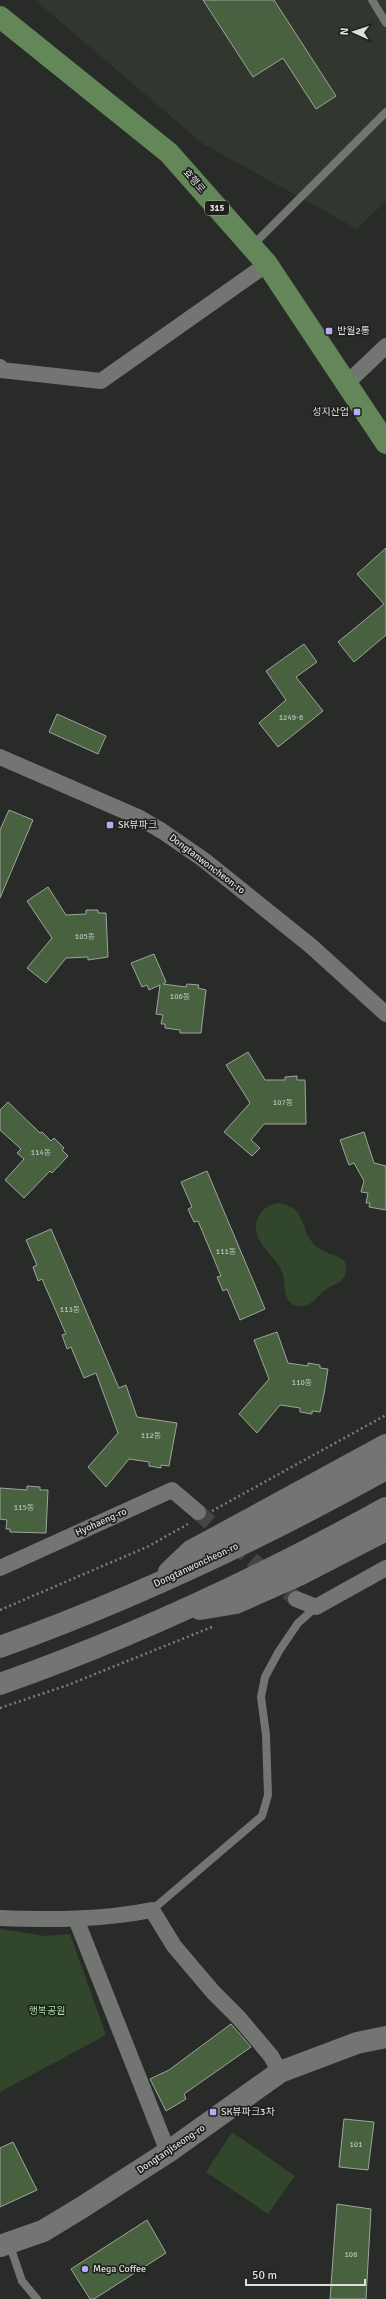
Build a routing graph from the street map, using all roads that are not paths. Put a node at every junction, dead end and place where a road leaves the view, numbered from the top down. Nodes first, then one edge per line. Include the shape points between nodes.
1 (372, 0) edge
2 (0, 17) edge
3 (386, 23) edge
4 (386, 112) edge
5 (251, 247) junction
6 (267, 264) junction
7 (386, 346) edge
8 (0, 367) edge
9 (346, 384) junction
10 (386, 443) edge
11 (0, 757) edge
12 (386, 1014) edge
13 (386, 1445) edge
14 (386, 1469) edge
15 (386, 1508) edge
16 (198, 1512) tunnel mouth
17 (386, 1530) edge
18 (0, 1568) edge
19 (386, 1568) edge
20 (155, 1585) junction
21 (296, 1599) tunnel mouth
22 (316, 1607) junction
23 (171, 1614) junction
24 (0, 1647) edge
25 (0, 1684) edge
26 (152, 1910) junction
27 (0, 1918) edge
28 (76, 1919) junction
29 (386, 2037) edge
30 (280, 2072) junction
31 (168, 2152) junction
32 (4, 2244) edge
33 (37, 2299) edge

1 - 3 lane
2 - 5 main road, 효행로 / 315 via 170,153
4 - 5 lane
5 - 6 main road, 효행로 / 315
6 - 8 street via 101,380 1,370
6 - 9 main road, 효행로 / 315
7 - 9 street
9 - 10 main road, 효행로 / 315
11 - 12 street, Dongtanwoncheon-ro via 138,817 162,831 204,860 311,946
13 - 20 main road via 191,1551
14 - 20 main road, Dongtanwoncheon-ro
15 - 23 main road via 299,1554
16 - 18 street, Hyohaeng-ro via 172,1490
17 - 23 main road via 236,1603
19 - 22 street
20 - 24 main road, Dongtanwoncheon-ro via 123,1600
21 - 22 street
22 - 26 lane via 298,1623 265,1677 262,1697 268,1795 262,1816
23 - 25 main road
26 - 28 street via 123,1916
26 - 30 street via 174,1946 271,2056
27 - 28 street
28 - 31 street
29 - 30 main road, Dongtanjiseong-ro via 357,2043
30 - 31 main road, Dongtanjiseong-ro
31 - 32 main road, Dongtanjiseong-ro via 43,2231
32 - 33 lane via 22,2280

